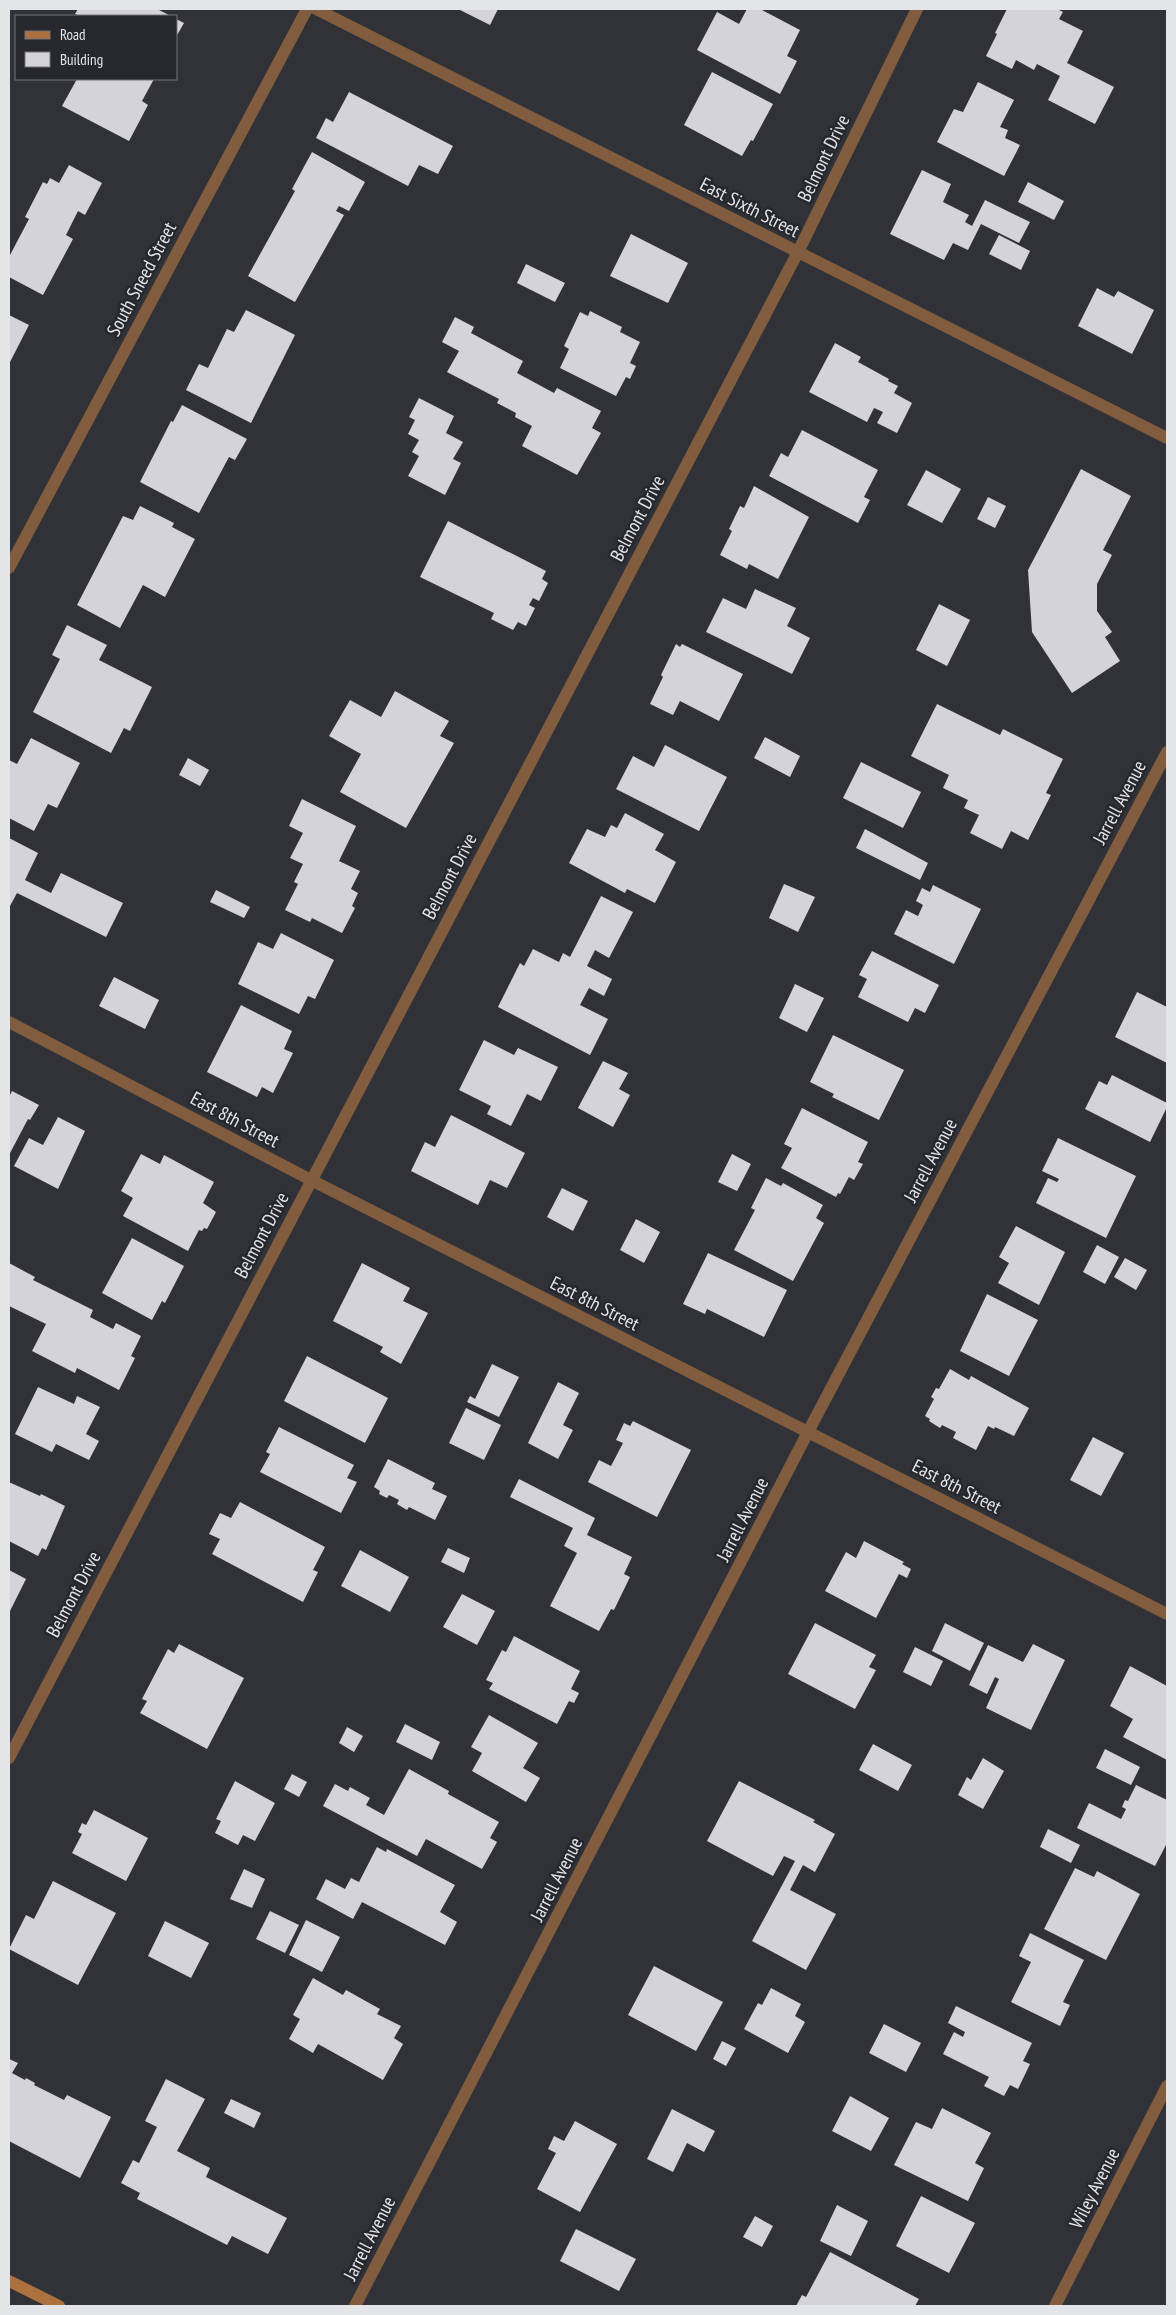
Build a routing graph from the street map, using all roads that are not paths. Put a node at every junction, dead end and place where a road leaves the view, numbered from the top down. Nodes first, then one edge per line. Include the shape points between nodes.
1 (307, 9) edge
2 (316, 9) edge
3 (916, 9) edge
4 (798, 252) junction
5 (1167, 438) edge
6 (9, 568) edge
7 (1167, 752) edge
8 (9, 1022) edge
9 (311, 1180) junction
10 (808, 1432) junction
11 (1167, 1614) edge
12 (9, 1758) edge
13 (1167, 2086) edge
14 (9, 2281) edge
15 (58, 2306) edge
16 (355, 2306) edge
17 (1055, 2306) edge

1 - 6 street, South Sneed Street
2 - 4 street, East Sixth Street
3 - 4 street, Belmont Drive
4 - 5 street, East Sixth Street
4 - 9 street, Belmont Drive
7 - 10 street, Jarrell Avenue
8 - 9 street, East 8th Street
9 - 10 street, East 8th Street
9 - 12 street, Belmont Drive
10 - 11 street, East 8th Street
10 - 16 street, Jarrell Avenue
13 - 17 street, Wiley Avenue
14 - 15 main road

